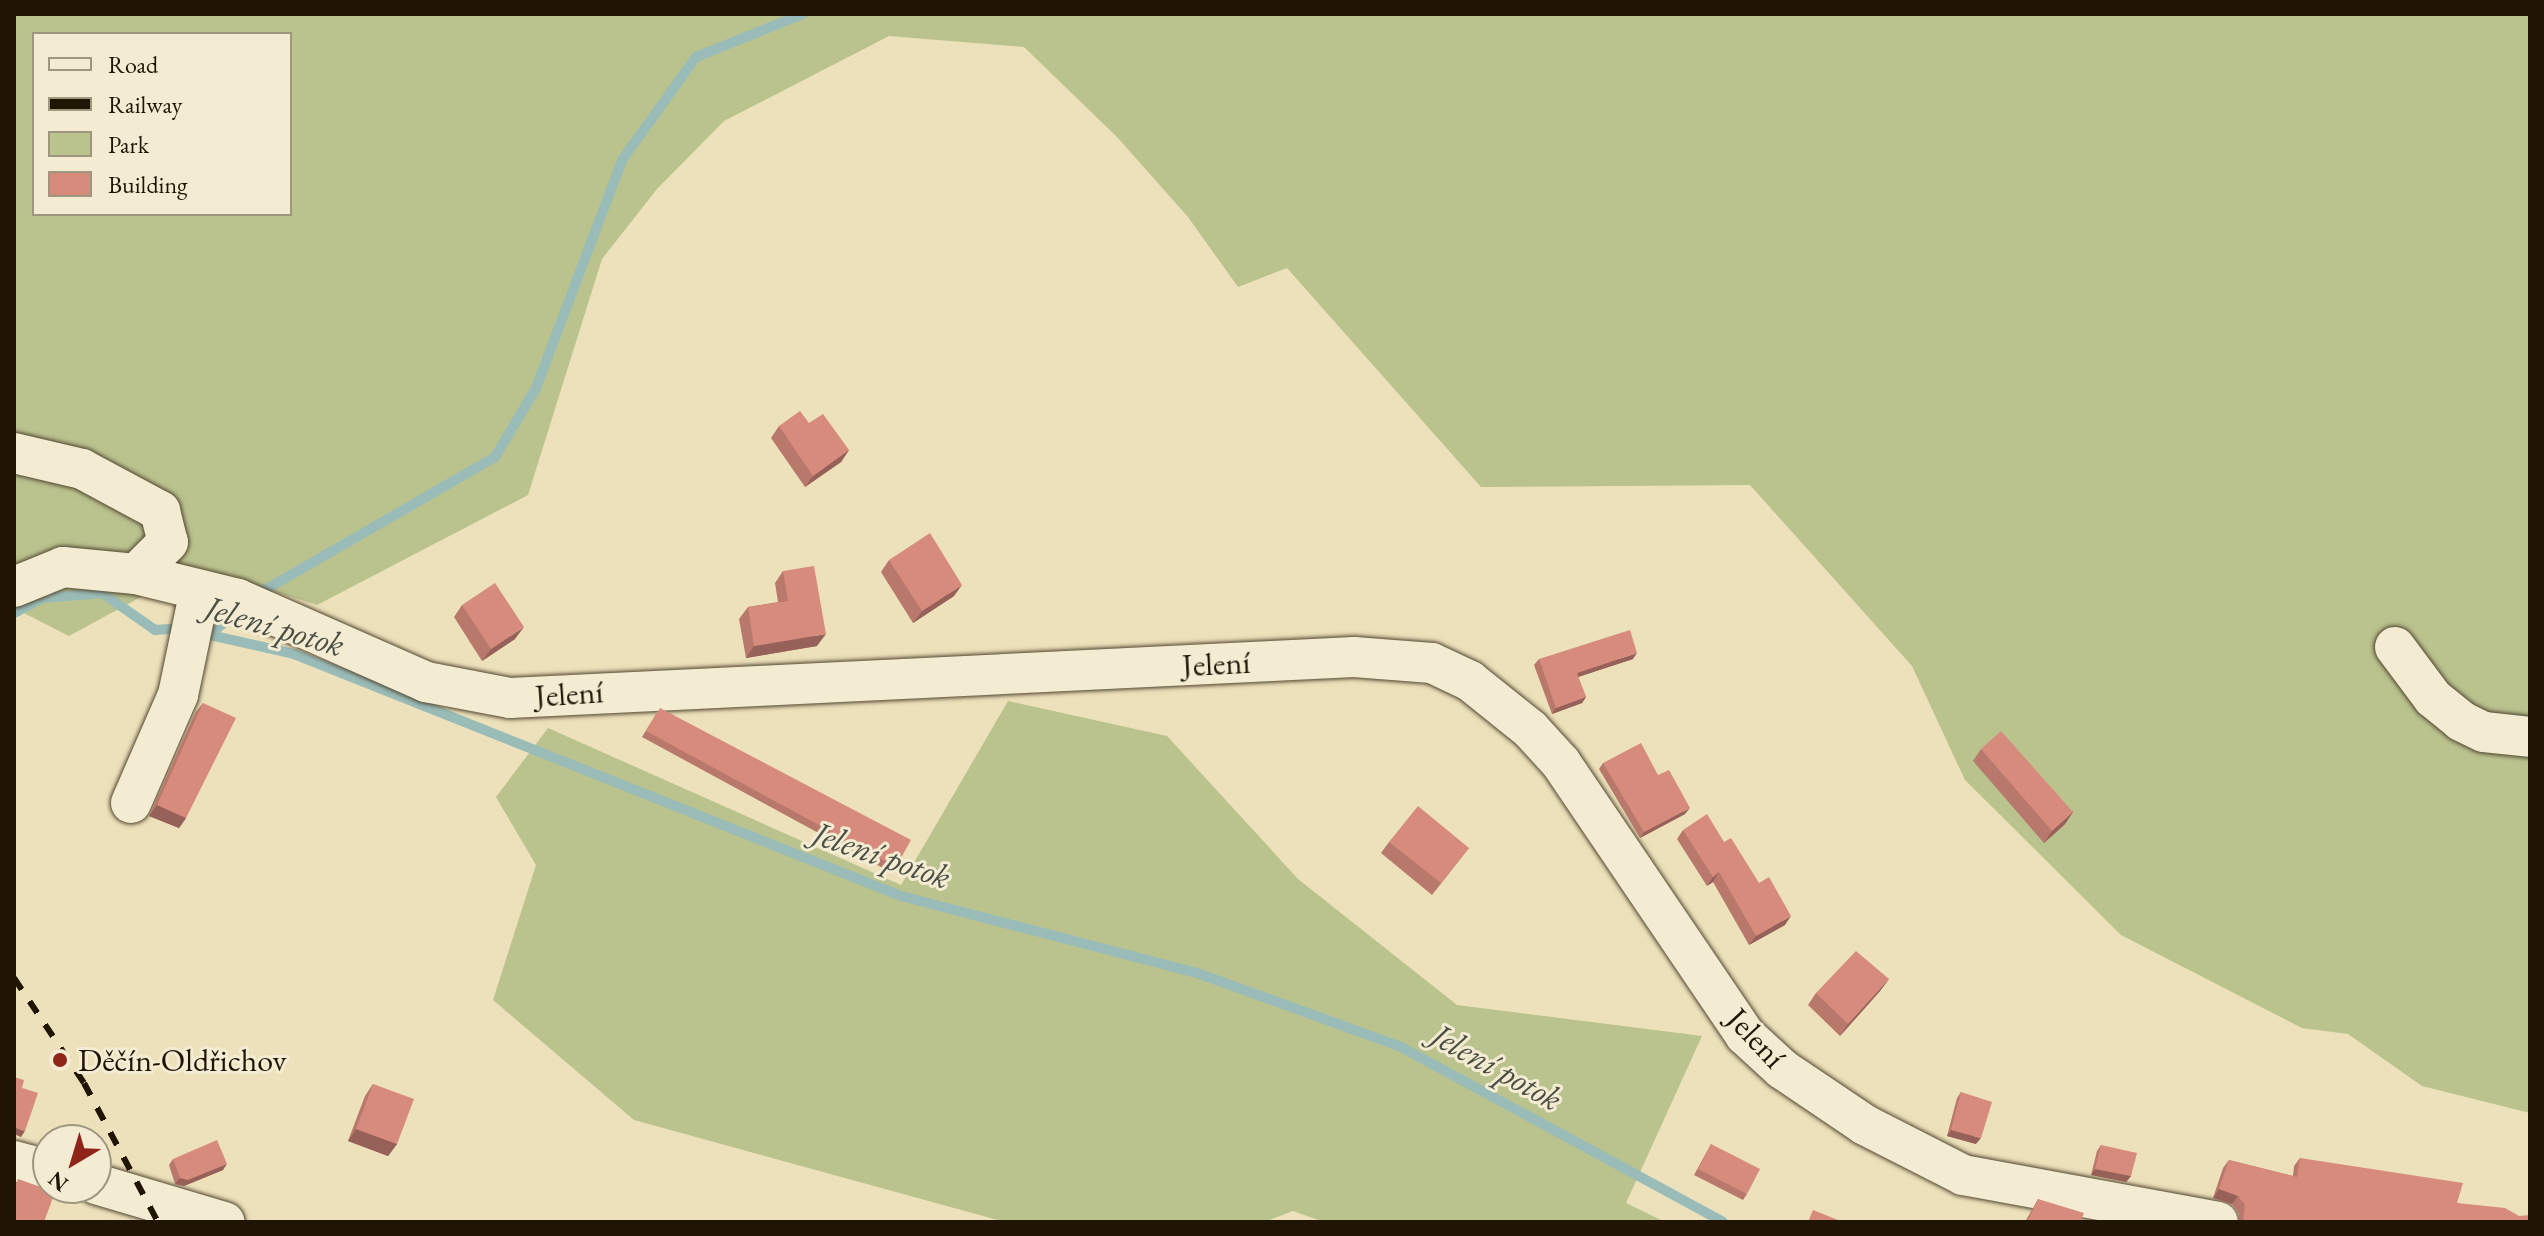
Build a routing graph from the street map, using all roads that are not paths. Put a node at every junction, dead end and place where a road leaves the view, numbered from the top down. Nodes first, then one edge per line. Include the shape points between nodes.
1 (14, 453) edge
2 (136, 574) junction
3 (14, 587) edge
4 (194, 618) junction
5 (2395, 647) dead end
6 (2530, 737) edge
7 (131, 803) dead end
8 (112, 1189) edge
9 (224, 1222) edge
10 (2218, 1222) edge

1 - 2 street via 82,469 160,511 168,542
2 - 3 street, Jelení via 63,567
2 - 4 street, Jelení
4 - 7 street via 178,695
4 - 10 street, Jelení via 238,599 426,682 510,698 1354,657 1432,663 1470,681 1530,729 1561,763 1745,1035 1782,1069 1865,1125 1963,1175
5 - 6 street via 2433,698 2461,721 2484,732
8 - 9 street

